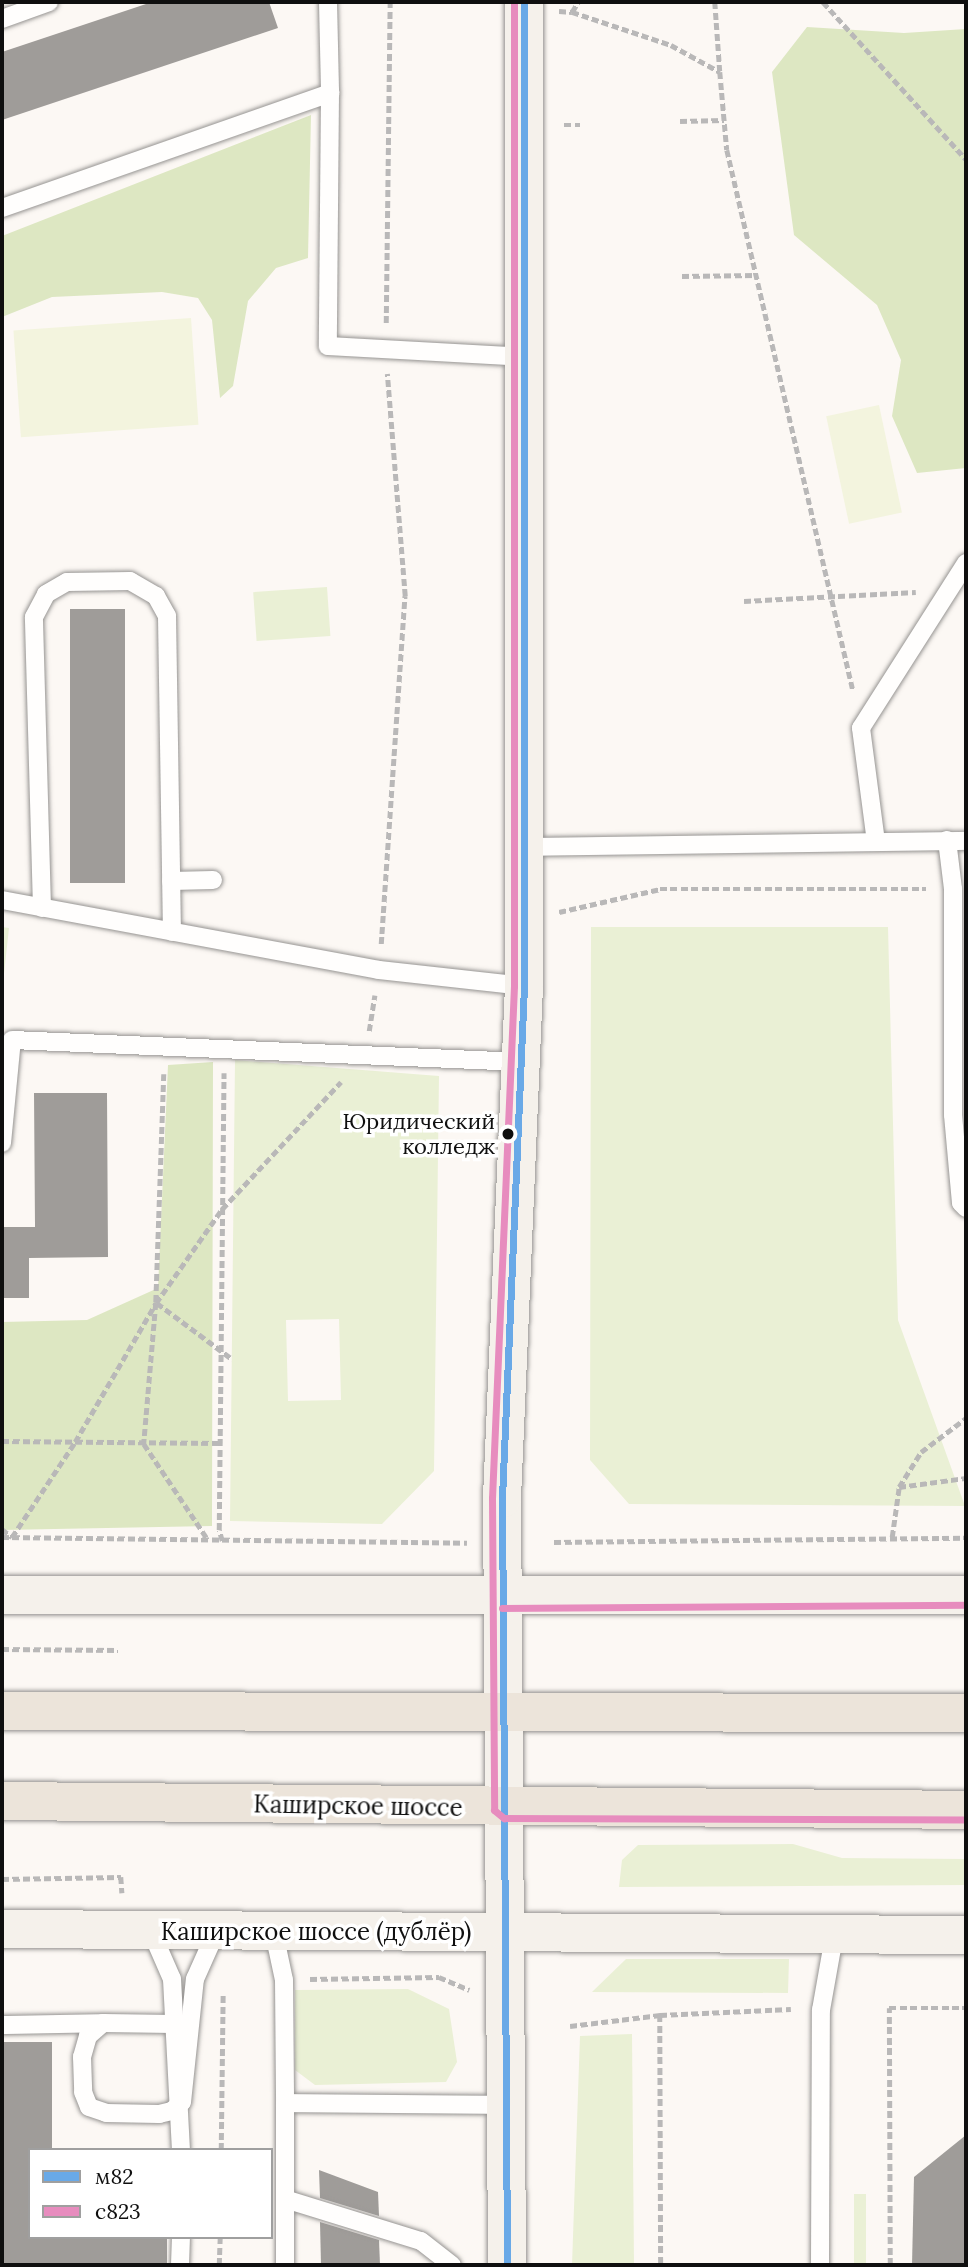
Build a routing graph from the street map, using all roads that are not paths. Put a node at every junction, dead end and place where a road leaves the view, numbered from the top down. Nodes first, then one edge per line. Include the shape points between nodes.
1 (50, 2) edge
2 (328, 2) edge
3 (541, 6) edge
4 (2, 19) edge
5 (330, 93) junction
6 (2, 208) edge
7 (527, 357) junction
8 (966, 563) edge
9 (947, 840) junction
10 (966, 841) edge
11 (876, 842) junction
12 (524, 847) junction
13 (213, 880) dead end
14 (171, 881) junction
15 (2, 900) edge
16 (42, 908) junction
17 (172, 932) junction
18 (524, 986) junction
19 (522, 1062) junction
20 (2, 1143) edge
21 (966, 1208) edge
22 (2, 1595) edge
23 (966, 1595) edge
24 (502, 1598) junction
25 (503, 1710) junction
26 (2, 1711) edge
27 (966, 1713) edge
28 (2, 1801) edge
29 (504, 1808) junction
30 (966, 1810) edge
31 (2, 1929) edge
32 (151, 1931) junction
33 (216, 1932) junction
34 (507, 1932) junction
35 (274, 1933) junction
36 (966, 1935) edge
37 (834, 1937) junction
38 (103, 2023) junction
39 (173, 2024) junction
40 (2, 2025) edge
41 (182, 2102) junction
42 (285, 2103) junction
43 (506, 2105) junction
44 (181, 2148) edge
45 (285, 2199) junction
46 (181, 2239) edge
47 (180, 2265) edge
48 (285, 2265) edge
49 (452, 2265) edge
50 (507, 2265) edge
51 (820, 2265) edge

1 - 4 lane
2 - 5 lane
3 - 7 main road
5 - 6 lane
5 - 7 lane via 328,346
7 - 12 main road
8 - 11 lane via 861,728
9 - 10 lane
9 - 11 lane
9 - 21 lane via 953,889 953,1115 961,1203
11 - 12 lane
12 - 18 main road
13 - 14 lane
14 - 16 lane via 167,616 156,596 130,581 67,582 46,594 34,617
14 - 17 lane
15 - 16 lane
16 - 17 lane
17 - 18 lane via 379,970
18 - 19 main road
19 - 20 lane via 12,1040
19 - 24 main road
22 - 24 main road
23 - 24 main road
24 - 25 main road
25 - 26 main road
25 - 27 main road
25 - 29 main road
28 - 29 main road, Каширское шоссе
29 - 30 main road, Каширское шоссе
29 - 34 main road
31 - 32 main road, Каширское шоссе (дублёр)
32 - 33 main road, Каширское шоссе (дублёр)
32 - 39 lane via 172,1979
33 - 35 main road, Каширское шоссе (дублёр)
33 - 41 lane via 195,1979
34 - 35 main road, Каширское шоссе (дублёр)
34 - 37 main road, Каширское шоссе (дублёр)
34 - 43 main road
35 - 42 lane via 284,1980
36 - 37 main road, Каширское шоссе (дублёр)
37 - 51 lane via 821,2010
38 - 39 lane
38 - 40 lane
38 - 41 lane via 88,2036 82,2057 82,2092 89,2107 106,2113 159,2113 172,2111
39 - 41 lane
41 - 44 lane
42 - 43 lane
42 - 45 lane
43 - 50 main road
45 - 48 lane
45 - 49 lane via 421,2241
46 - 47 lane

